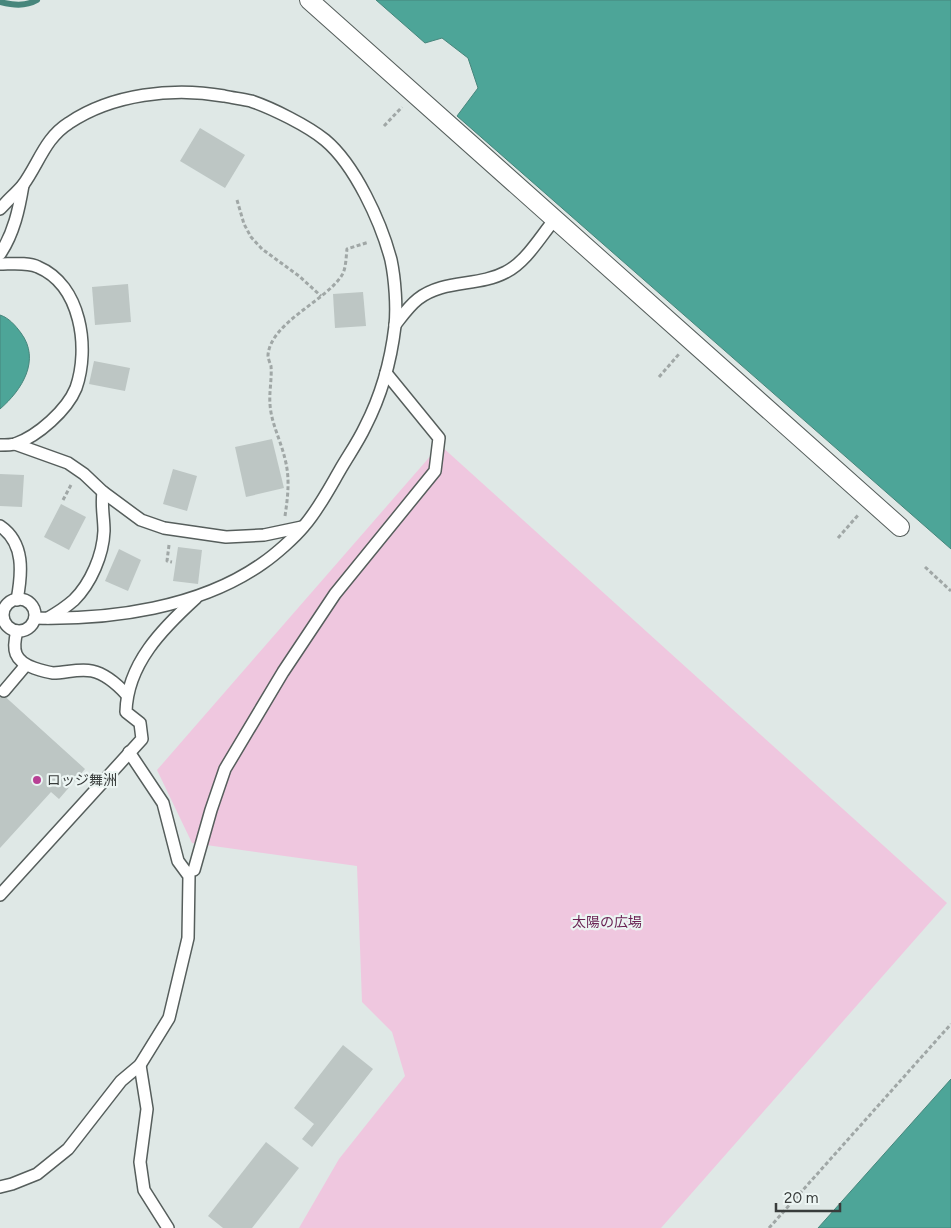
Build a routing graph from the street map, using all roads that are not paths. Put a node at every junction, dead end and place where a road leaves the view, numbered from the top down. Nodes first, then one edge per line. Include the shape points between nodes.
1 (309, 0) edge
2 (23, 184) junction
3 (0, 209) edge
4 (555, 220) junction
5 (0, 254) edge
6 (0, 264) edge
7 (395, 324) junction
8 (386, 373) junction
9 (15, 444) junction
10 (0, 445) edge
11 (103, 492) junction
12 (0, 526) edge
13 (304, 527) junction
14 (900, 527) dead end
15 (199, 596) junction
16 (17, 600) junction
17 (2, 612) edge
18 (35, 618) junction
19 (48, 618) junction
20 (17, 631) junction
21 (26, 665) junction
22 (4, 691) dead end
23 (127, 695) junction
24 (130, 752) junction
25 (194, 870) dead end
26 (0, 896) edge
27 (140, 1065) junction
28 (0, 1187) edge
29 (168, 1228) edge

1 - 4 street
2 - 3 lane
2 - 5 lane via 10,238
2 - 7 lane via 52,136 90,110 134,97 161,94 206,93 251,101 292,120 324,140 348,165 368,201 391,260
4 - 7 lane via 518,264 507,272 495,278 432,291 418,299
4 - 14 street
6 - 9 lane via 36,266 62,284 78,318 81,340 82,361 75,388 67,402 58,416 42,429
7 - 8 lane
8 - 13 lane via 366,426
8 - 25 lane via 439,438 435,471 336,594 278,680 225,769
9 - 10 lane
9 - 11 lane via 68,463
11 - 13 lane via 141,520 172,529 226,537 264,535
11 - 19 lane via 104,529 98,559 73,600
12 - 16 lane via 12,537 21,561
13 - 15 lane via 265,562
15 - 19 lane via 146,610
15 - 23 lane via 152,642
16 - 17 lane via 10,602
16 - 18 lane via 30,604
17 - 20 lane via 6,625
18 - 19 lane
18 - 20 lane via 29,627
20 - 21 lane via 15,652
21 - 22 lane
21 - 23 lane via 54,673 92,670 110,679
23 - 24 lane via 126,712 140,723 142,739
24 - 26 lane
24 - 27 lane via 163,803 178,861 190,876 188,938 168,1018
27 - 28 lane via 121,1081 68,1148 37,1174
27 - 29 lane via 147,1109 140,1162 144,1190

